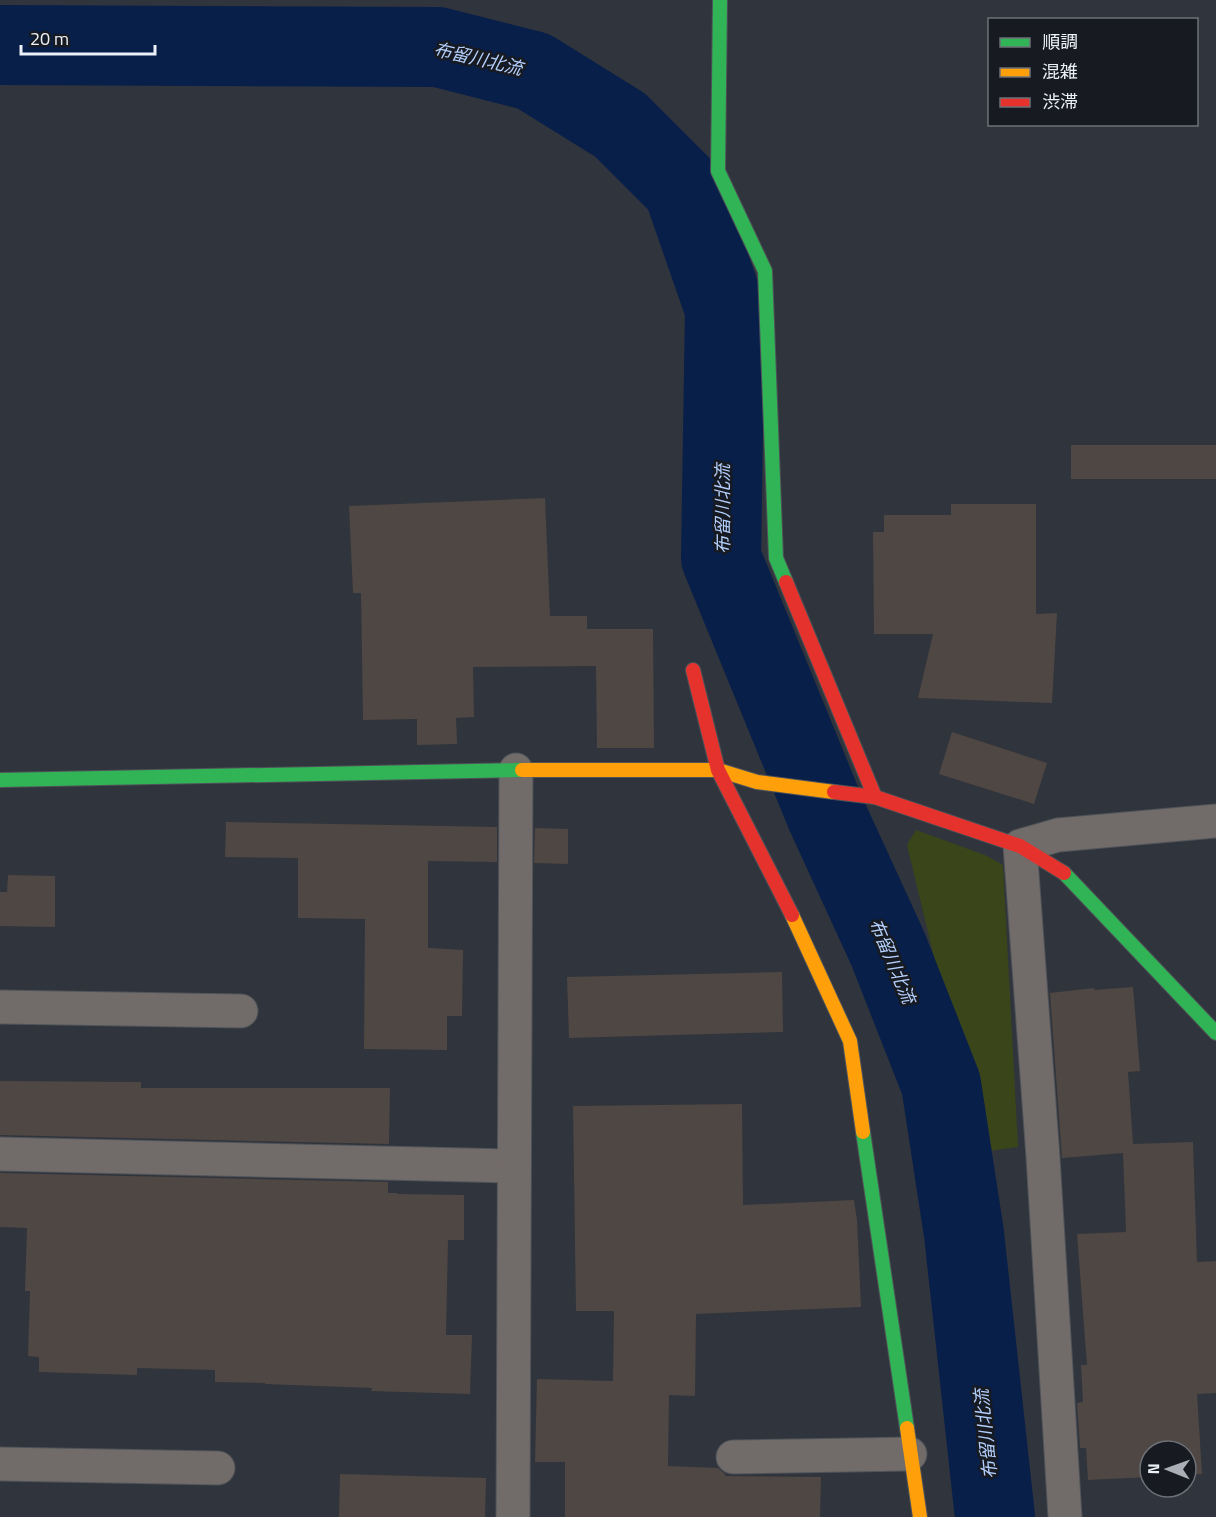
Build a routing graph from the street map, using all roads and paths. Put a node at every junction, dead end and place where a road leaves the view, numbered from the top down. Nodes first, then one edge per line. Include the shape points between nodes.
1 (720, 0) edge
2 (693, 670) dead end
3 (516, 770) junction
4 (717, 770) junction
5 (0, 780) edge
6 (875, 797) junction
7 (1216, 820) edge
8 (1020, 846) junction
9 (0, 1006) edge
10 (241, 1011) dead end
11 (1216, 1033) edge
12 (0, 1154) edge
13 (514, 1166) junction
14 (910, 1454) junction
15 (733, 1457) dead end
16 (0, 1464) edge
17 (218, 1468) dead end
18 (513, 1517) edge
19 (920, 1517) edge
20 (1065, 1517) edge

1 - 6 street via 718,171 765,271 776,558
2 - 4 street
3 - 4 street
3 - 5 street
3 - 13 street
4 - 6 street via 757,782
4 - 14 street via 784,897 850,1041
6 - 8 street
7 - 8 street via 1058,835
8 - 11 street via 1060,870
8 - 20 street
9 - 10 street
12 - 13 street
13 - 18 street
14 - 15 street
14 - 19 street
16 - 17 street

